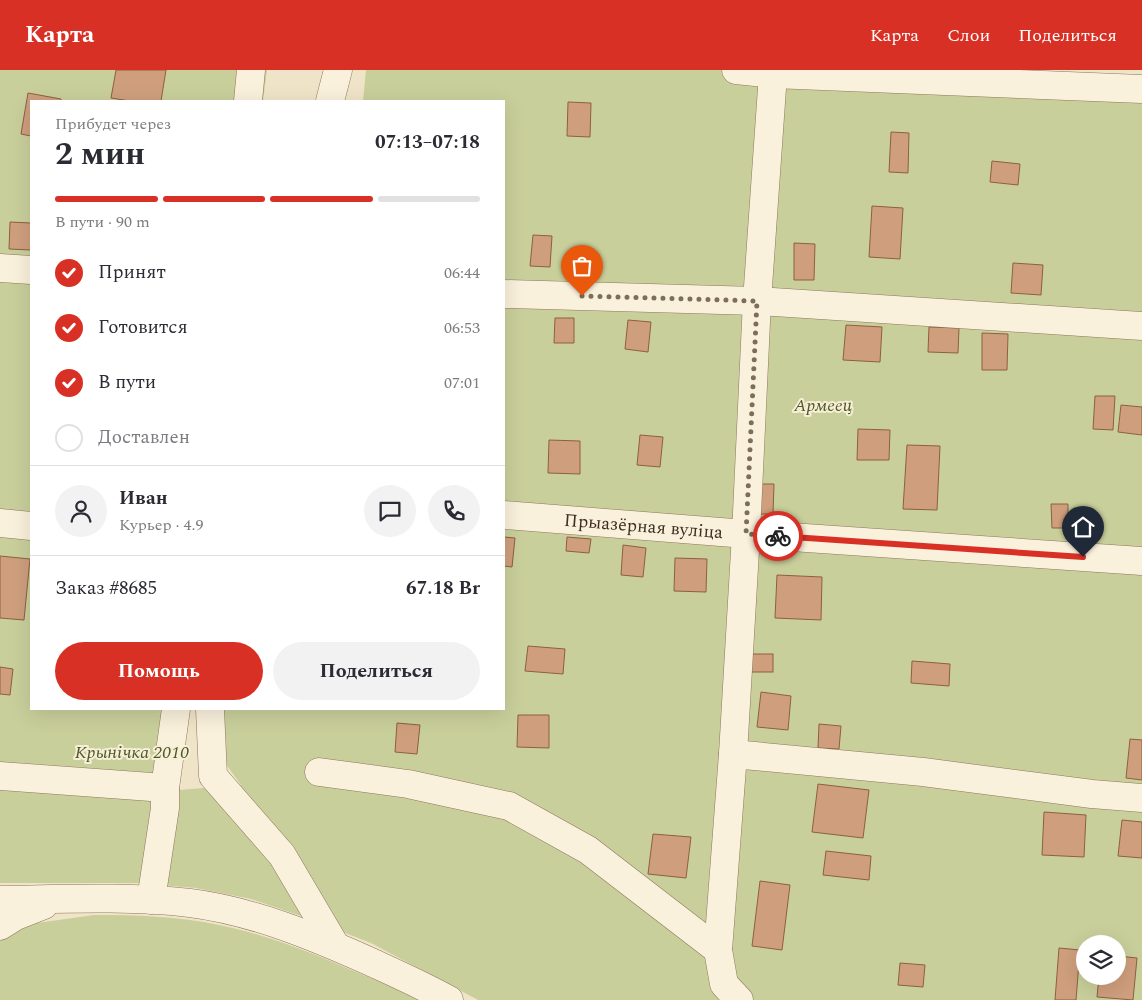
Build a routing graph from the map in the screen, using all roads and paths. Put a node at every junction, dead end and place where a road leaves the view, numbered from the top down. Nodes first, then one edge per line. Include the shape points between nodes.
1 (251, 70) edge
2 (338, 70) edge
3 (736, 70) edge
4 (773, 74) junction
5 (1142, 89) edge
6 (248, 100) edge
7 (330, 100) edge
8 (0, 268) edge
9 (30, 270) edge
10 (505, 294) edge
11 (757, 301) junction
12 (1142, 326) edge
13 (505, 515) edge
14 (0, 523) edge
15 (30, 526) edge
16 (746, 534) junction
17 (0, 542) edge
18 (30, 545) edge
19 (1142, 561) edge
20 (176, 710) edge
21 (210, 710) edge
22 (733, 754) junction
23 (320, 772) dead end
24 (0, 776) edge
25 (165, 788) junction
26 (1142, 798) edge
27 (56, 899) junction
28 (0, 900) edge
29 (152, 900) junction
30 (0, 926) edge
31 (335, 946) junction
32 (718, 950) junction
33 (449, 1000) edge
34 (739, 1000) edge

1 - 6 street
2 - 7 street
3 - 4 street
4 - 5 street
4 - 11 street
8 - 9 street
10 - 11 street
11 - 12 street
11 - 16 street
13 - 16 street, Прыазёрная вуліца
14 - 15 street
16 - 19 street, Прыазёрная вуліца
16 - 22 street
17 - 18 street
20 - 25 street
21 - 31 street via 213,776 282,855
22 - 26 street
22 - 32 street
23 - 32 street via 408,784 509,806 588,850
24 - 25 street
25 - 29 street
27 - 28 street
27 - 29 street
27 - 30 street
29 - 31 street via 236,911
31 - 33 street
32 - 34 street via 724,984

